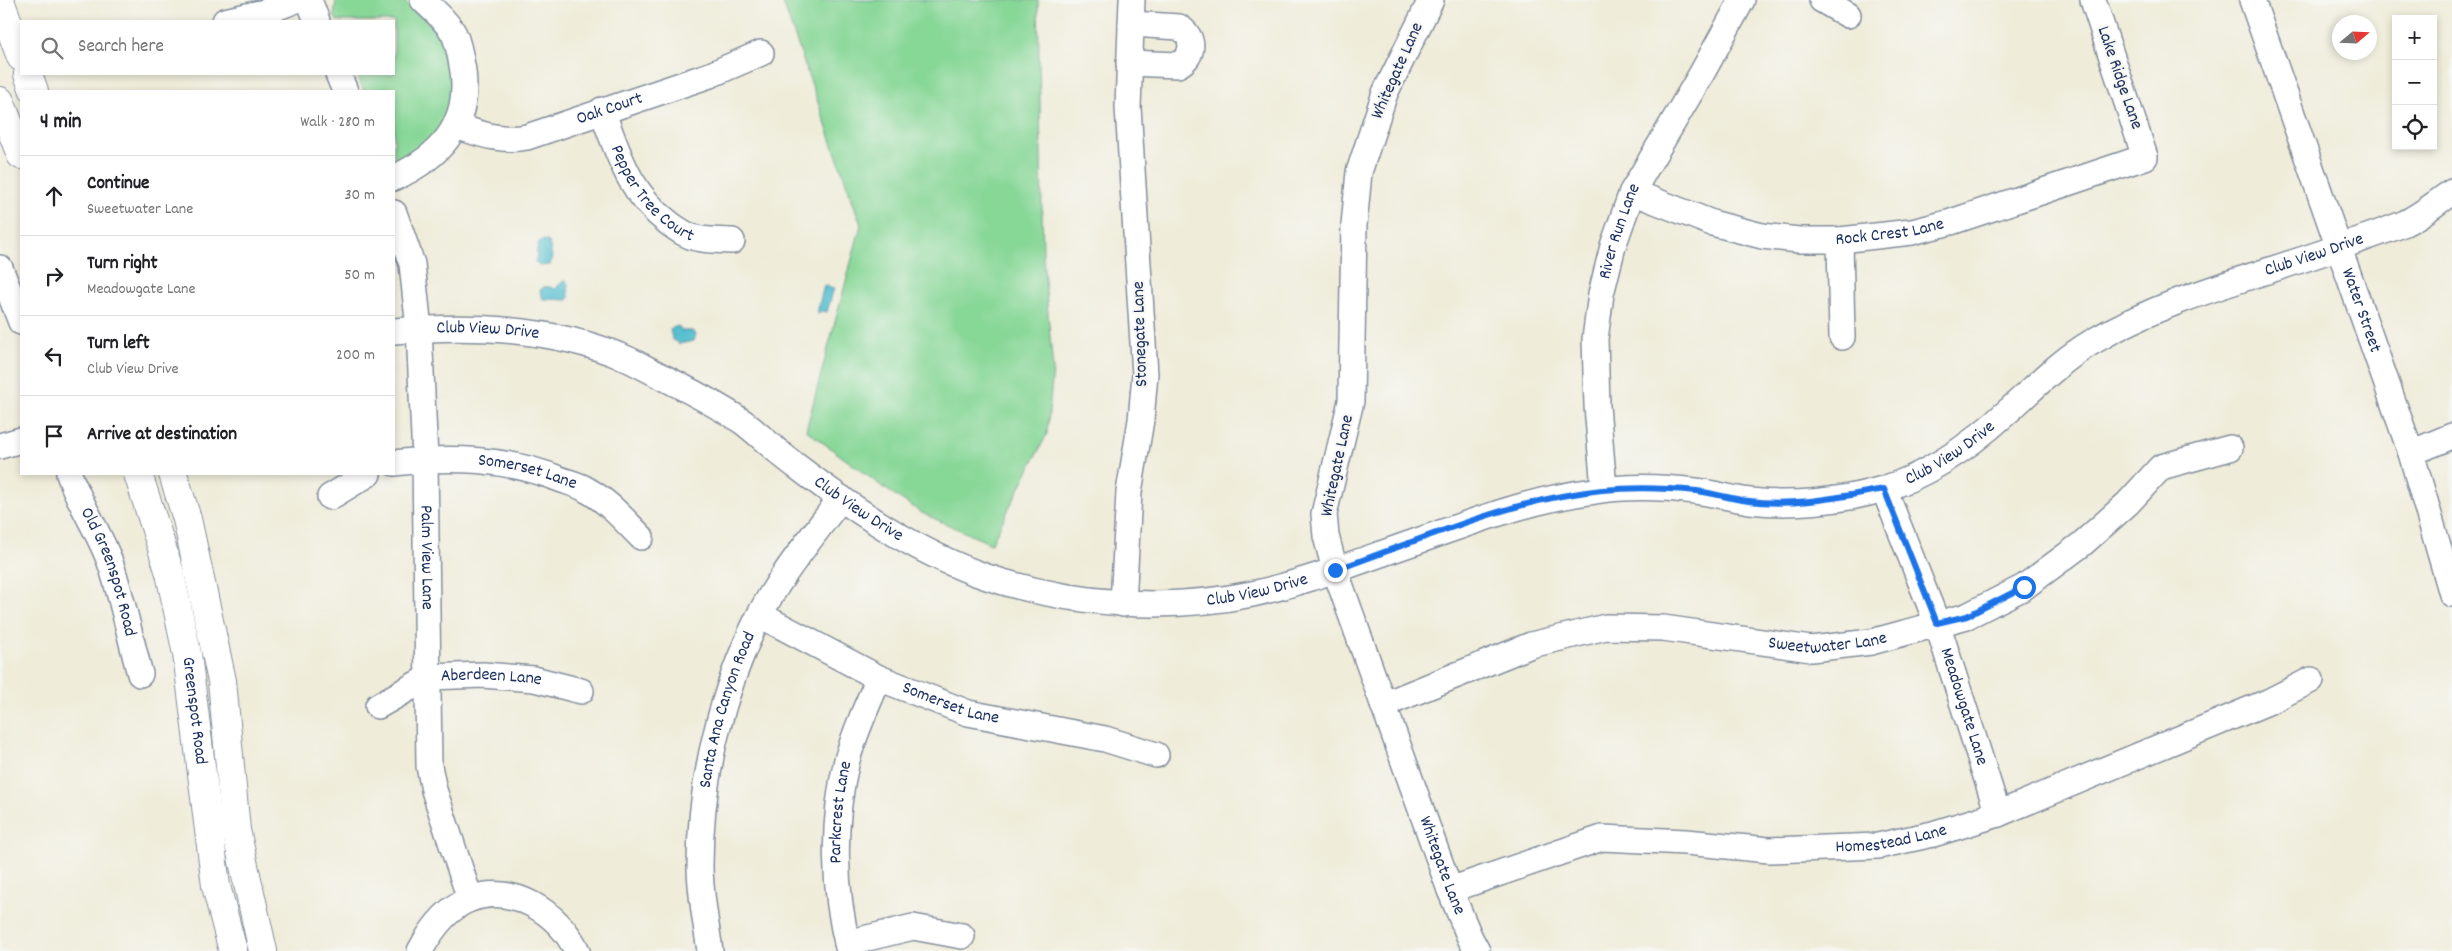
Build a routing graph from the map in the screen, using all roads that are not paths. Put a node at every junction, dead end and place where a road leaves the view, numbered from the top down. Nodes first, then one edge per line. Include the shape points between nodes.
1 (296, 0) edge
2 (309, 0) edge
3 (423, 0) edge
4 (1431, 0) edge
5 (1742, 0) edge
6 (1822, 0) edge
7 (2093, 0) edge
8 (0, 1) edge
9 (2257, 1) edge
10 (1132, 12) edge
11 (1848, 14) dead end
12 (229, 20) edge
13 (317, 20) edge
14 (761, 53) dead end
15 (20, 54) edge
16 (1129, 64) junction
17 (28, 75) edge
18 (338, 75) edge
19 (34, 90) edge
20 (345, 90) edge
21 (0, 101) edge
22 (602, 110) junction
23 (456, 126) junction
24 (20, 152) edge
25 (2145, 157) joint
26 (395, 177) edge
27 (1632, 192) junction
28 (2452, 192) edge
29 (395, 216) edge
30 (1840, 240) junction
31 (732, 241) dead end
32 (2340, 247) junction
33 (0, 268) edge
34 (20, 319) edge
35 (419, 329) junction
36 (395, 331) edge
37 (1842, 337) dead end
38 (2452, 436) edge
39 (20, 440) edge
40 (0, 446) edge
41 (2230, 448) dead end
42 (2411, 453) junction
43 (425, 460) junction
44 (395, 463) edge
45 (69, 475) edge
46 (138, 475) edge
47 (173, 475) edge
48 (366, 475) edge
49 (1884, 489) junction
50 (1604, 490) junction
51 (330, 497) dead end
52 (841, 498) junction
53 (642, 538) dead end
54 (1335, 570) junction
55 (2452, 594) edge
56 (1123, 604) junction
57 (760, 615) junction
58 (1937, 623) junction
59 (140, 674) dead end
60 (429, 677) junction
61 (879, 678) junction
62 (2311, 680) dead end
63 (581, 691) dead end
64 (1383, 705) junction
65 (378, 706) dead end
66 (1156, 755) dead end
67 (1998, 814) junction
68 (1450, 890) junction
69 (470, 900) junction
70 (962, 936) dead end
71 (848, 947) edge
72 (233, 951) edge
73 (263, 951) edge
74 (420, 951) edge
75 (577, 951) edge
76 (710, 951) edge
77 (1478, 951) edge

1 - 12 street via 265,12
2 - 13 street
3 - 23 street via 453,34 461,58 463,104
4 - 54 street, Whitegate Lane via 1385,93 1359,172 1354,226 1351,401 1324,514
5 - 27 street, River Run Lane
6 - 11 street
7 - 25 street, Lake Ridge Lane
8 - 15 main road
9 - 32 street, Water Street
10 - 16 street, Stonegate Lane
10 - 16 street, Stonegate Lane via 1179,27 1185,31 1192,49 1185,61 1178,65
14 - 22 street, Oak Court via 710,75
16 - 56 street, Stonegate Lane via 1128,107 1145,374 1141,420 1128,492
17 - 19 main road
18 - 20 street
21 - 24 main road
22 - 23 street, Oak Court via 512,140 492,138
22 - 31 street, Pepper Tree Court via 631,182 652,210 674,227 696,238
23 - 26 street via 429,158
25 - 30 street, Rock Crest Lane via 1951,222 1912,232
27 - 30 street, Rock Crest Lane via 1712,223 1762,236
27 - 50 street, River Run Lane via 1601,294 1596,339 1597,406
28 - 32 street, Club View Drive via 2409,221
29 - 35 street, Palm View Lane via 412,264
30 - 37 street
32 - 42 street, Water Street
32 - 49 street, Club View Drive via 2164,307 2125,324 2088,344 2048,374 1968,446
33 - 34 street
35 - 36 street, Club View Drive
35 - 43 street, Palm View Lane
35 - 52 street, Club View Drive via 475,328 526,333 581,343 623,357 720,407
38 - 42 street
39 - 40 street
41 - 58 street, Sweetwater Lane via 2162,467 2082,544 2024,587 1967,616
42 - 55 street, Water Street
43 - 44 street, Somerset Lane
43 - 53 street, Somerset Lane via 510,463 554,476 587,490
43 - 60 street, Palm View Lane
45 - 59 street, Old Greenspot Road via 111,566
46 - 72 main road, Greenspot Road via 170,574 187,654 216,886
47 - 73 main road, Greenspot Road via 187,520 222,681 236,830
48 - 51 street
49 - 50 street, Club View Drive via 1790,503 1749,501 1698,491
49 - 58 street, Meadowgate Lane
50 - 54 street, Club View Drive via 1552,497
52 - 56 street, Club View Drive via 904,539 986,576 1046,592
52 - 57 street, Santa Ana Canyon Road via 798,555
54 - 56 street, Club View Drive via 1257,593 1226,598 1175,604
54 - 64 street, Whitegate Lane
57 - 61 street, Somerset Lane
57 - 76 street, Santa Ana Canyon Road via 734,673 715,738 704,797 700,865
58 - 64 street, Sweetwater Lane via 1871,642 1811,649 1663,628 1606,627 1531,645
58 - 67 street, Meadowgate Lane
60 - 63 street, Aberdeen Lane via 483,675 534,680
60 - 65 street, Aberdeen Lane
60 - 69 street, Palm View Lane via 429,766
61 - 66 street, Somerset Lane via 968,713 1105,739
61 - 71 street, Parkcrest Lane via 848,759 841,789 836,855
62 - 67 street, Homestead Lane via 2270,702
64 - 68 street, Whitegate Lane
67 - 68 street, Homestead Lane via 1933,834 1878,846 1769,850 1602,838
68 - 77 street, Whitegate Lane
69 - 74 street via 436,926
69 - 75 street via 494,895 532,904 551,915
70 - 71 street via 913,927

